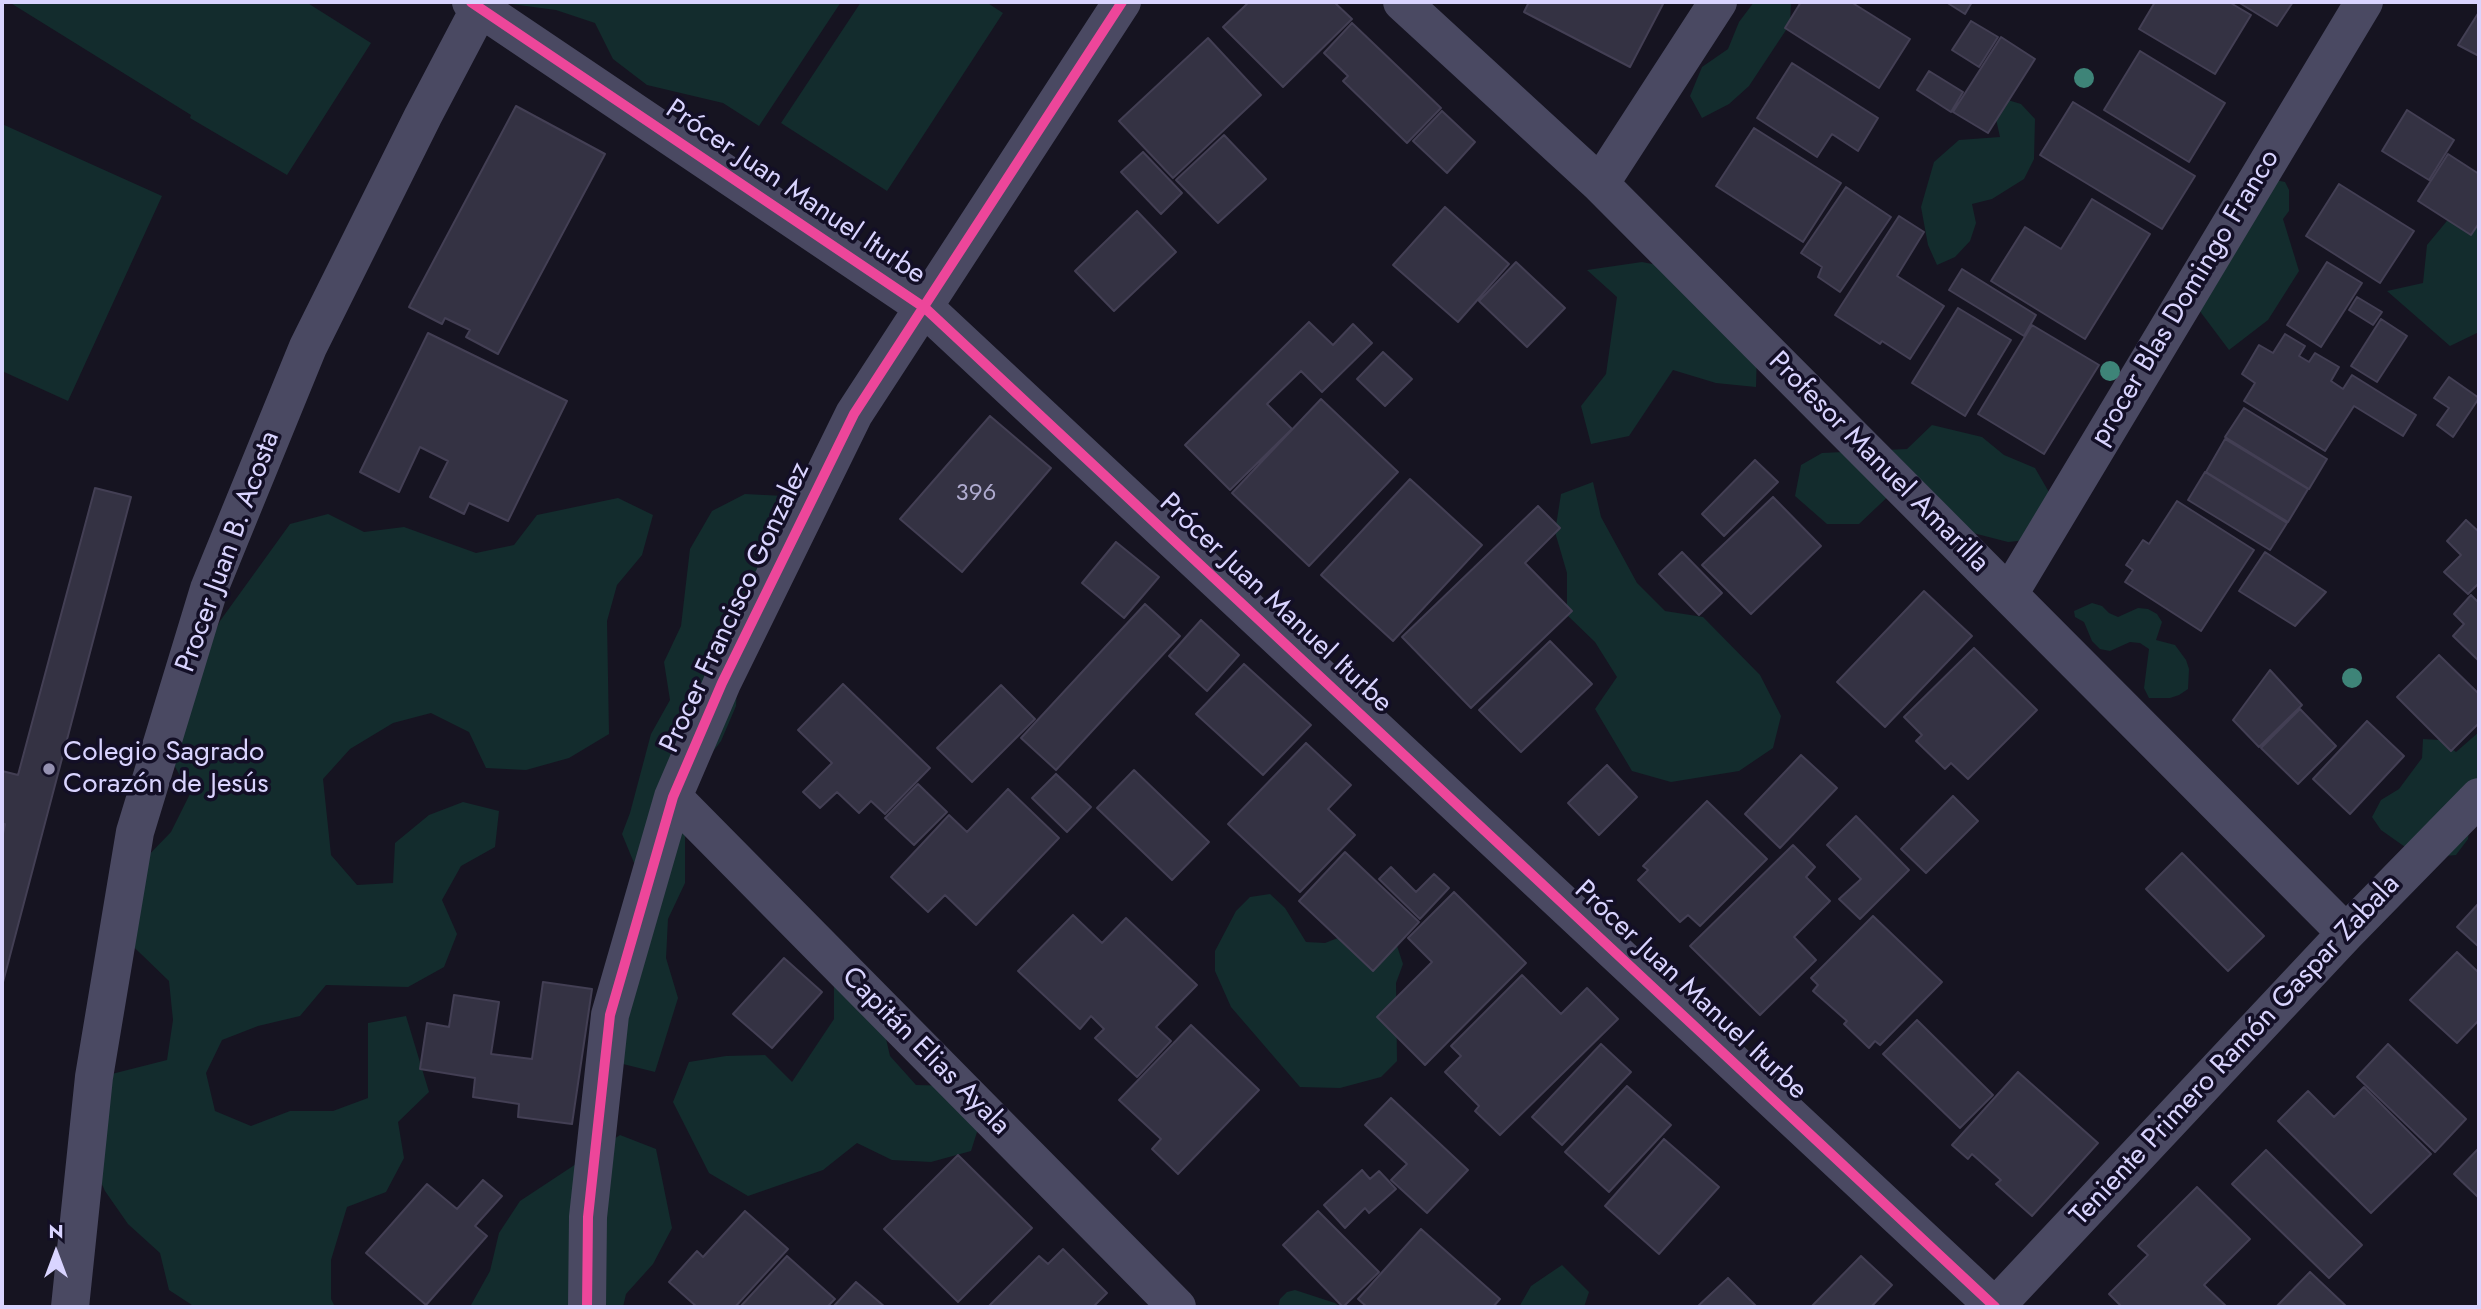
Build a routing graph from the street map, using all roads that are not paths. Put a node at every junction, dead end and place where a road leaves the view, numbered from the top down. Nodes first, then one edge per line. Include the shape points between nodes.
1 (1122, 2) edge
2 (1402, 2) edge
3 (1718, 2) edge
4 (2364, 2) edge
5 (478, 4) edge
6 (1600, 184) junction
7 (925, 308) junction
8 (2009, 594) junction
9 (673, 797) junction
10 (2479, 797) edge
11 (2346, 933) junction
12 (70, 1307) edge
13 (587, 1307) edge
14 (1177, 1307) edge
15 (1995, 1307) edge

1 - 7 street, Procer Francisco Gonzalez
2 - 6 street, Profesor Manuel Amarilla
3 - 6 street
4 - 8 street, procer Blas Domingo Franco
5 - 7 street, Prócer Juan Manuel Iturbe
5 - 12 street, Procer Juan B. Acosta via 308,347 209,589 135,832 94,1077
6 - 8 street, Profesor Manuel Amarilla
7 - 9 street, Procer Francisco Gonzalez via 853,414 722,683
7 - 15 street, Prócer Juan Manuel Iturbe
8 - 11 street, Profesor Manuel Amarilla
9 - 13 street, Procer Francisco Gonzalez via 610,1015 588,1217
9 - 14 street, Capitán Elias Ayala
10 - 11 street, Teniente Primero Ramón Gaspar Zabala
11 - 15 street, Teniente Primero Ramón Gaspar Zabala

